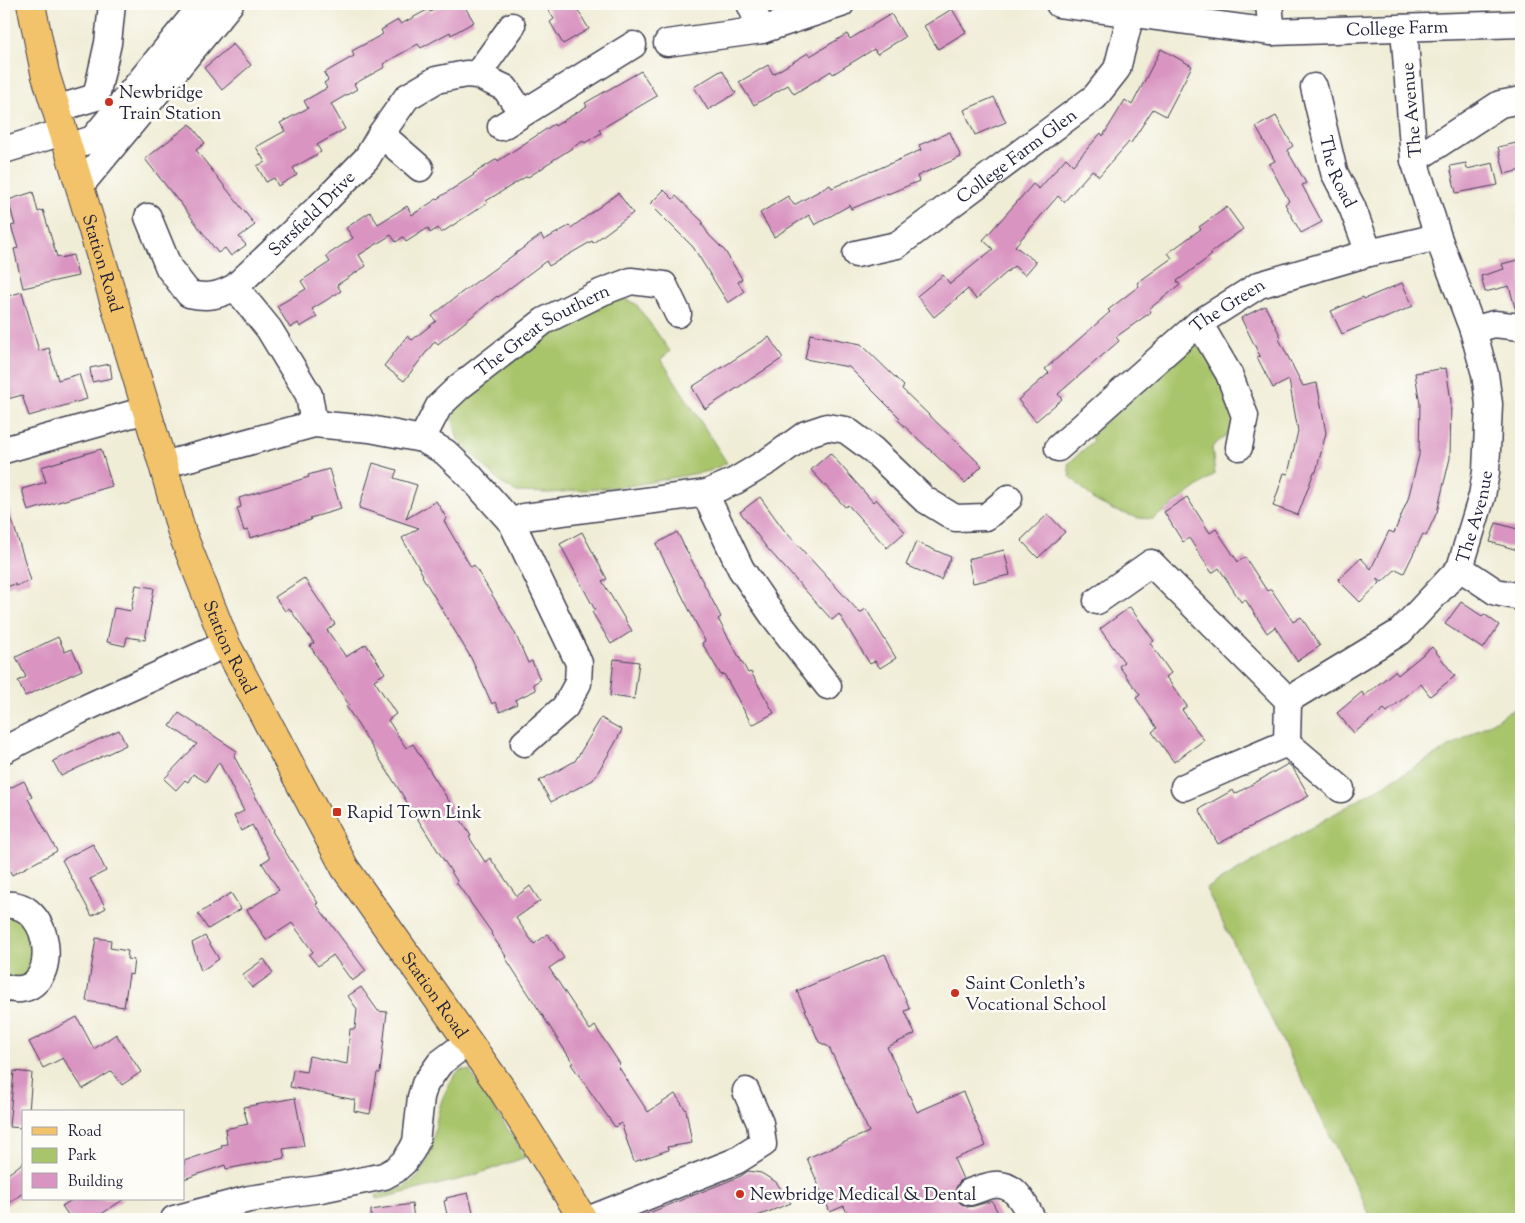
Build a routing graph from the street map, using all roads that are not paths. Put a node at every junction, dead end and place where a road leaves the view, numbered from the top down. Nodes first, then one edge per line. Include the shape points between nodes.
1 (31, 4) edge
2 (112, 4) edge
3 (203, 4) edge
4 (230, 4) edge
5 (750, 4) edge
6 (841, 4) edge
7 (1059, 4) edge
8 (1269, 4) edge
9 (1131, 14) junction
10 (1521, 24) edge
11 (512, 26) dead end
12 (1404, 28) junction
13 (762, 30) junction
14 (1272, 32) junction
15 (667, 42) dead end
16 (633, 45) dead end
17 (477, 75) junction
18 (1314, 86) dead end
19 (1521, 100) edge
20 (105, 105) junction
21 (522, 113) junction
22 (501, 127) dead end
23 (62, 129) junction
24 (380, 134) junction
25 (4, 150) edge
26 (1414, 160) junction
27 (420, 168) dead end
28 (80, 186) junction
29 (148, 217) dead end
30 (1438, 237) junction
31 (1369, 253) junction
32 (856, 254) dead end
33 (235, 287) junction
34 (678, 314) dead end
35 (1199, 323) junction
36 (1521, 328) edge
37 (1473, 330) junction
38 (146, 410) junction
39 (314, 424) junction
40 (422, 439) junction
41 (1238, 447) dead end
42 (1058, 448) dead end
43 (4, 450) edge
44 (163, 465) junction
45 (707, 493) junction
46 (1008, 498) dead end
47 (512, 523) junction
48 (1460, 568) junction
49 (1521, 597) edge
50 (1097, 601) dead end
51 (226, 644) junction
52 (828, 686) dead end
53 (1288, 700) junction
54 (524, 743) dead end
55 (1287, 743) junction
56 (4, 750) edge
57 (1184, 787) dead end
58 (1340, 789) dead end
59 (4, 905) edge
60 (4, 987) edge
61 (468, 1042) junction
62 (746, 1091) dead end
63 (970, 1192) dead end
64 (174, 1219) edge
65 (583, 1219) edge
66 (590, 1219) edge
67 (1032, 1219) edge

1 - 23 main road, Station Road via 44,73
2 - 20 street
3 - 20 street
4 - 28 street
5 - 13 street
6 - 13 street
7 - 9 street, College Farm
8 - 14 street
9 - 14 street, College Farm
9 - 32 street, College Farm Glen via 1116,69 1095,97 898,245
10 - 12 street, College Farm
11 - 17 street
12 - 14 street, College Farm
12 - 26 street, The Avenue
13 - 15 street
16 - 21 street
17 - 21 street, Sarsfield Drive via 505,88
17 - 24 street, Sarsfield Drive via 436,80 408,98
18 - 31 street, The Road via 1334,172
19 - 26 street via 1500,104
20 - 23 street
20 - 23 street via 93,139
21 - 22 street
23 - 25 street
23 - 28 main road, Station Road
24 - 27 street
24 - 33 street, Sarsfield Drive via 367,158
26 - 30 street, The Avenue
28 - 38 main road, Station Road
29 - 33 street, Sarsfield Drive via 169,268 189,294 203,297 222,294
30 - 31 street, The Green
30 - 37 street, The Avenue
31 - 35 street, The Green via 1259,285
33 - 39 street via 269,329 309,396
34 - 40 street, The Great Southern via 664,285 631,281 602,292 544,321 459,386 439,406
35 - 41 street via 1229,374 1245,416
35 - 42 street, The Green
36 - 37 street via 1494,324
37 - 48 street, The Avenue via 1485,374 1488,404 1486,472
38 - 43 street
38 - 44 main road, Station Road
39 - 40 street via 370,429
39 - 44 street
40 - 47 street via 445,452
44 - 51 main road, Station Road via 182,533
45 - 46 street via 770,460 806,434 827,427 846,430 873,450 924,499 955,518 986,517
45 - 47 street via 524,517
45 - 52 street via 741,569
47 - 54 street via 579,663 578,683 565,707
48 - 49 street via 1496,592
48 - 53 street, The Avenue via 1400,632
50 - 53 street via 1151,563
51 - 56 street via 79,711
51 - 61 main road, Station Road via 346,868
53 - 55 street
55 - 57 street
55 - 58 street
59 - 60 street via 17,906 35,919 47,951 40,978 21,989
61 - 64 street via 440,1063 425,1084 416,1142 396,1170 384,1176 330,1187 249,1199
61 - 65 main road, Station Road via 525,1125
62 - 66 street via 760,1123 763,1144 736,1161
63 - 67 street via 994,1184 1008,1187 1022,1198

